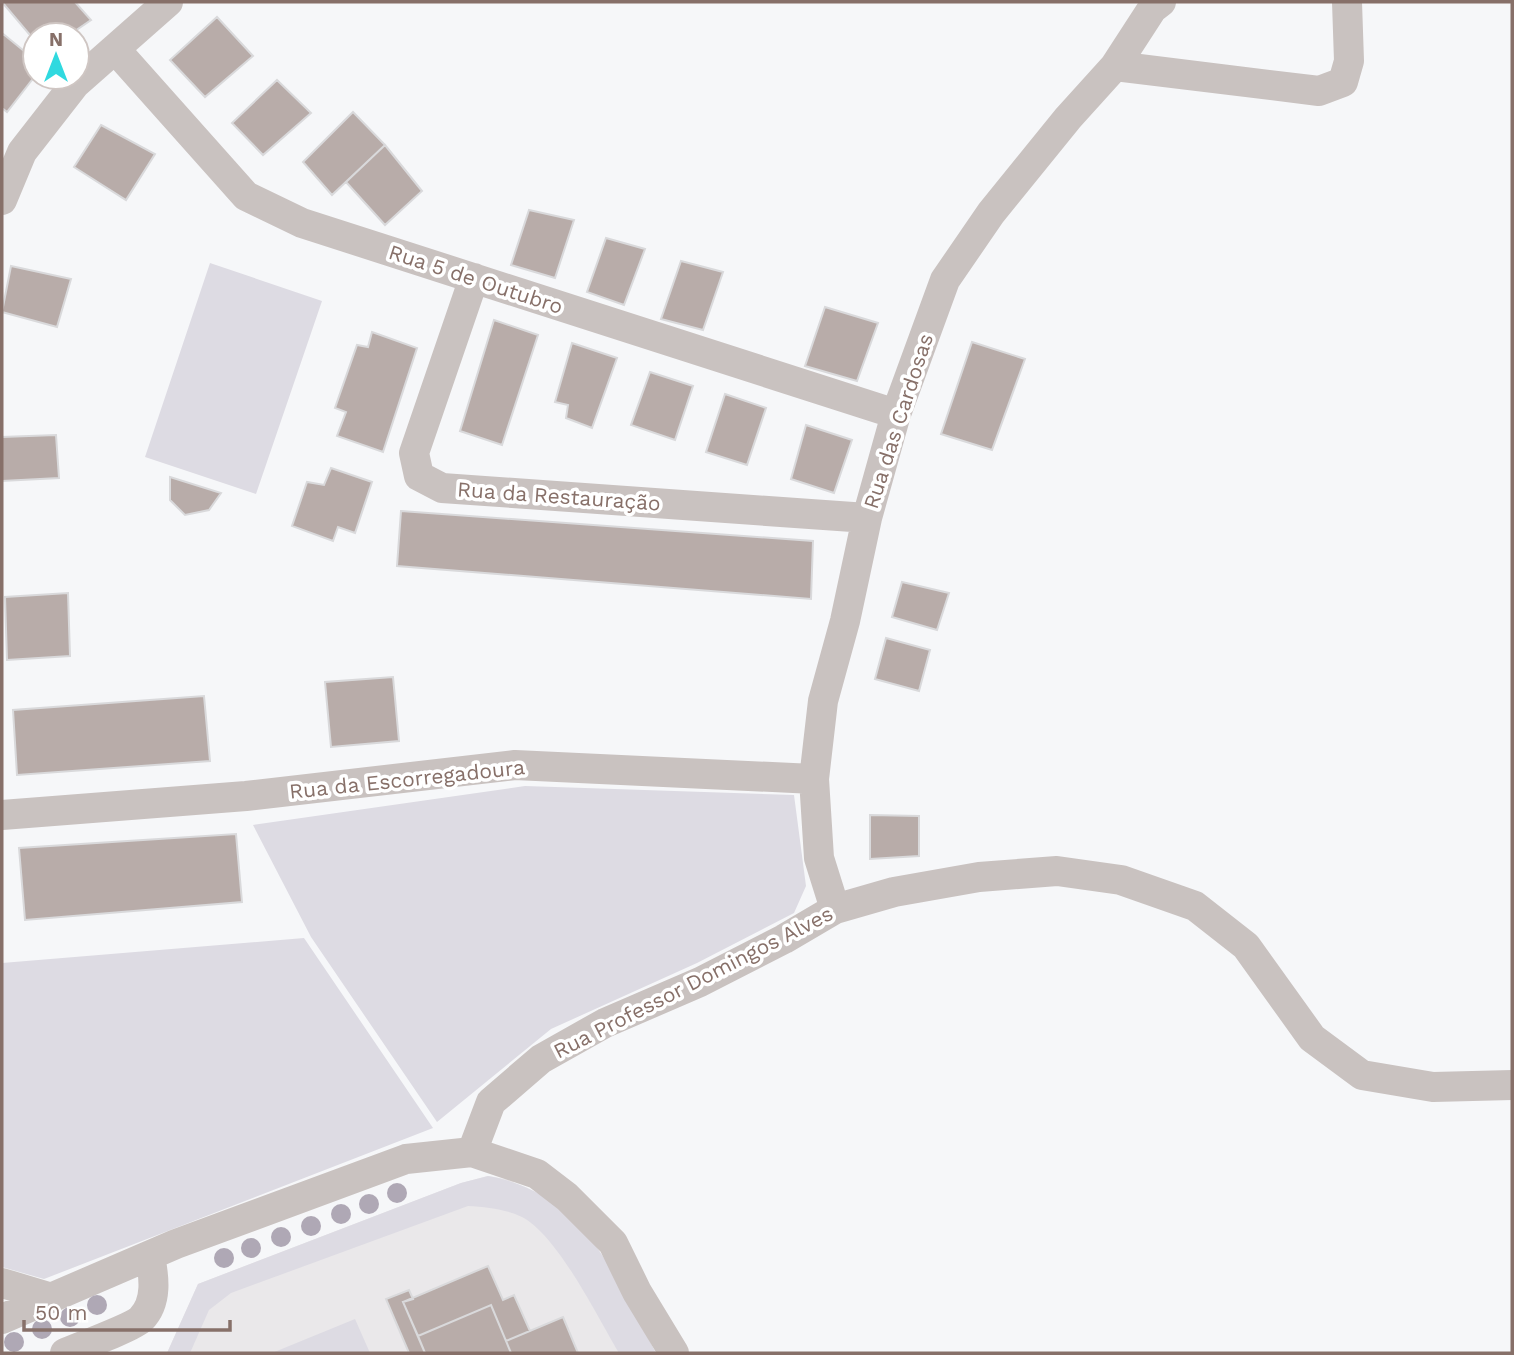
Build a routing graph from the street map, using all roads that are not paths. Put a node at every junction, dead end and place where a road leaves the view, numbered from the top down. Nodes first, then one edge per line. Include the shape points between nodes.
1 (168, 2) edge
2 (1161, 2) edge
3 (1347, 2) edge
4 (115, 49) junction
5 (1115, 66) junction
6 (2, 200) edge
7 (474, 278) junction
8 (896, 414) junction
9 (867, 518) junction
10 (814, 779) junction
11 (2, 816) edge
12 (835, 909) junction
13 (1512, 1084) edge
14 (472, 1152) junction
15 (150, 1256) junction
16 (2, 1283) edge
17 (52, 1298) junction
18 (2, 1319) edge
19 (65, 1353) edge
20 (674, 1353) edge

1 - 4 street
2 - 5 street, Rua das Cardosas
3 - 5 street via 1349,61 1343,82 1319,90
4 - 6 street via 75,84 22,152
4 - 7 street, Rua 5 de Outubro via 246,196 302,223
5 - 8 street, Rua das Cardosas via 991,213 945,280
7 - 8 street, Rua 5 de Outubro
7 - 9 street, Rua da Restauração via 414,453 419,477 442,488
8 - 9 street, Rua das Cardosas
9 - 10 street, Rua das Cardosas via 823,701
10 - 11 street, Rua da Escorregadoura via 515,765 246,796
10 - 12 street, Rua das Cardosas via 819,858
12 - 13 street, Rua Professor Domingos Alves via 894,892 979,877 1057,871 1121,880 1195,906 1246,946 1312,1038 1362,1075 1433,1087
12 - 14 street, Rua Professor Domingos Alves via 712,976 605,1023 541,1059 491,1102
14 - 15 street via 406,1159
14 - 20 street via 537,1174 567,1197 613,1243
15 - 17 street
15 - 19 street via 152,1301 141,1320
16 - 17 street
17 - 18 street

